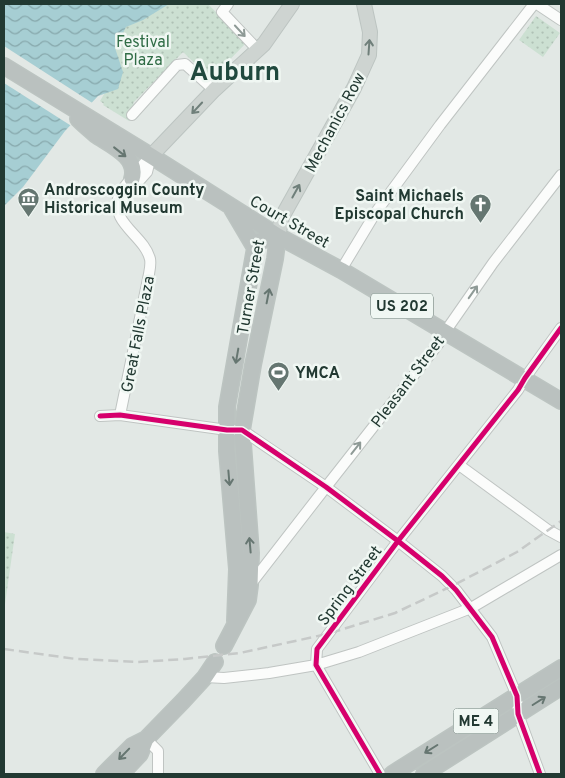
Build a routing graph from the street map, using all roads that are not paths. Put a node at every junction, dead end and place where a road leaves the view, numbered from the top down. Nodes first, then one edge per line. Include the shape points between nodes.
1 (292, 4) edge
2 (364, 4) edge
3 (536, 4) edge
4 (226, 8) edge
5 (561, 20) edge
6 (258, 50) junction
7 (4, 66) edge
8 (214, 90) junction
9 (132, 115) dead end
10 (97, 129) junction
11 (151, 156) junction
12 (561, 175) edge
13 (132, 179) junction
14 (119, 202) junction
15 (230, 206) junction
16 (278, 236) junction
17 (255, 248) junction
18 (341, 270) junction
19 (561, 328) edge
20 (445, 332) junction
21 (525, 378) junction
22 (561, 401) edge
23 (120, 415) junction
24 (100, 416) dead end
25 (227, 430) junction
26 (242, 430) junction
27 (459, 465) junction
28 (326, 486) junction
29 (561, 537) edge
30 (398, 541) junction
31 (561, 555) edge
32 (250, 585) junction
33 (471, 608) junction
34 (234, 625) junction
35 (224, 646) dead end
36 (215, 662) dead end
37 (316, 665) junction
38 (561, 668) edge
39 (205, 677) junction
40 (561, 687) edge
41 (516, 696) junction
42 (518, 714) junction
43 (146, 739) junction
44 (430, 772) edge
45 (104, 774) edge
46 (121, 774) edge
47 (158, 774) edge
48 (380, 774) edge
49 (392, 774) edge
50 (540, 774) edge

1 - 6 main road
16 -> 2 main road, Mechanics Row via 282,217 354,88 368,55 370,32
3 - 5 street
3 - 18 street via 376,212
4 -> 6 street
6 - 8 main road
7 - 10 highway, Court Street / US 202
8 - 9 street via 185,64 177,65
8 -> 11 main road
10 - 11 highway, Court Street / US 202
10 -> 13 highway via 129,160 133,168
11 - 13 street
11 - 14 street via 147,172
11 - 15 highway, Court Street / US 202
20 -> 12 street, Pleasant Street
13 - 14 street via 120,194
14 - 23 street, Great Falls Plaza via 121,219 143,245 150,261
15 - 16 highway, Court Street / US 202
15 - 17 highway
16 - 17 highway, Turner Street via 260,241
16 - 18 highway, Court Street / US 202
26 -> 16 highway, Turner Street
17 -> 25 highway, Turner Street via 227,407
18 - 20 highway, Court Street / US 202
19 - 21 street, Spring Street
20 - 21 highway, Court Street / US 202
28 -> 20 street, Pleasant Street
21 - 22 highway, Court Street / US 202
21 - 27 street, Spring Street
23 - 24 street, Great Falls Plaza
23 - 25 street, Great Falls Plaza
25 - 26 street, Great Falls Plaza
25 -> 34 highway, Turner Street via 237,569
26 - 28 street
32 -> 26 highway, Turner Street via 251,553
27 - 29 street
27 - 30 street, Spring Street
28 - 30 street
28 - 32 street, Pleasant Street
30 - 33 street via 442,576
30 - 37 street, Spring Street via 327,634 318,649
31 - 33 street
32 - 34 highway, Turner Street via 248,600
33 - 37 street via 359,652
33 - 41 street via 492,637
34 - 35 highway, Turner Street
36 - 39 highway
37 - 39 street via 244,677
37 - 48 street
38 - 41 highway, ME 4
39 - 43 highway
42 -> 40 highway, ME 4
41 - 42 street
41 -> 49 highway, ME 4
42 - 44 highway, ME 4
42 - 50 street
43 -> 45 highway via 132,746
43 - 46 highway via 140,754
43 - 47 street via 158,751

